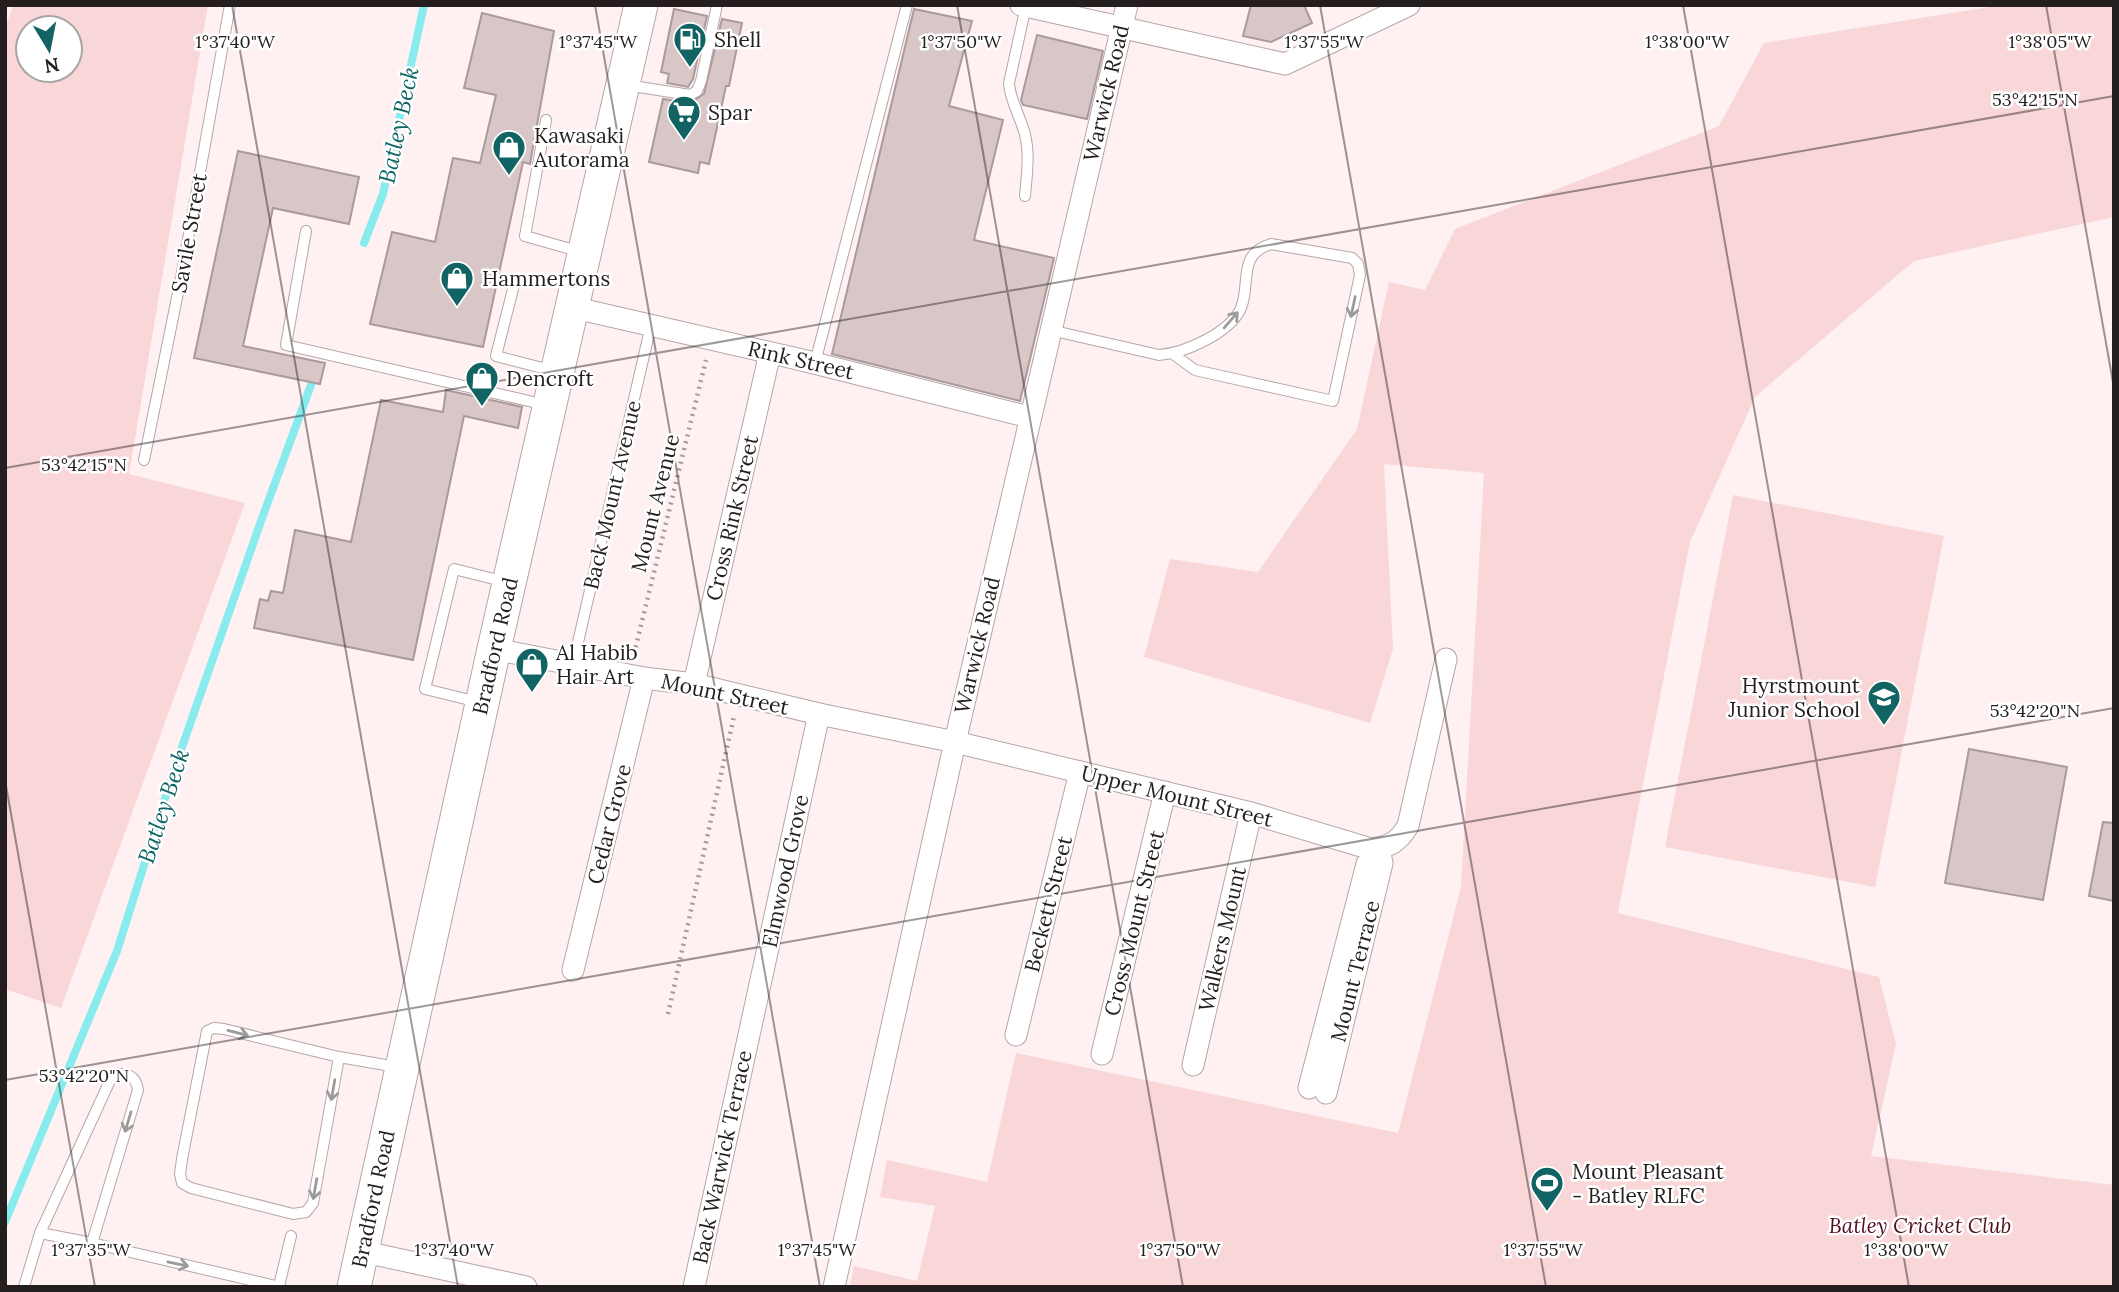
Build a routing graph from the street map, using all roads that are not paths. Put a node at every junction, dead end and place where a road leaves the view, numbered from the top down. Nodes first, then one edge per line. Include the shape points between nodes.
1 (230, 5) edge
2 (641, 5) edge
3 (717, 5) edge
4 (906, 5) edge
5 (1128, 5) edge
6 (1409, 5) edge
7 (1024, 6) edge
8 (1122, 29) junction
9 (623, 84) junction
10 (546, 120) dead end
11 (1025, 196) dead end
12 (306, 231) dead end
13 (584, 253) junction
14 (515, 281) dead end
15 (571, 307) junction
16 (651, 326) junction
17 (1050, 330) junction
18 (1192, 345) junction
19 (770, 352) junction
20 (1173, 354) junction
21 (815, 363) junction
22 (1195, 370) junction
23 (557, 372) junction
24 (549, 405) junction
25 (1029, 417) junction
26 (144, 460) dead end
27 (509, 583) junction
28 (494, 649) junction
29 (1446, 659) dead end
30 (573, 664) junction
31 (637, 676) junction
32 (694, 684) junction
33 (482, 703) junction
34 (819, 714) junction
35 (955, 742) junction
36 (1080, 772) junction
37 (1165, 792) junction
38 (1251, 813) junction
39 (1382, 846) junction
40 (573, 970) dead end
41 (750, 1027) joint
42 (1016, 1035) dead end
43 (1102, 1054) dead end
44 (339, 1057) junction
45 (1193, 1066) dead end
46 (402, 1068) junction
47 (1317, 1090) dead end
48 (40, 1233) junction
49 (291, 1236) dead end
50 (92, 1243) junction
51 (360, 1251) junction
52 (24, 1287) edge
53 (280, 1287) edge
54 (354, 1287) edge
55 (526, 1287) edge
56 (694, 1287) edge
57 (834, 1287) edge

1 - 26 lane, Savile Street
2 - 9 main road, Bradford Road
3 - 9 lane via 697,92 690,95
4 - 21 lane
5 - 8 street, Warwick Road
6 - 8 street via 1285,64
7 - 8 street
7 - 11 lane via 1009,83 1027,144
8 - 17 street, Warwick Road
9 - 13 main road, Bradford Road
10 - 13 lane via 525,236
12 - 24 lane via 286,345
13 - 15 main road, Bradford Road
14 - 23 lane via 496,356
15 - 16 street, Rink Street
15 - 23 main road, Bradford Road
16 - 19 street, Rink Street
16 - 30 lane, Back Mount Avenue
17 - 20 lane via 1159,355
17 - 25 street, Warwick Road
18 - 20 lane
18 - 22 lane
18 -> 22 lane via 1219,334 1241,308 1248,261 1260,247 1271,244 1352,258 1358,264 1360,275 1333,401
19 - 21 street, Rink Street
19 - 32 street, Cross Rink Street
20 - 22 lane
21 - 25 street, Rink Street
23 - 24 main road, Bradford Road
24 - 27 main road, Bradford Road
25 - 35 street, Warwick Road
27 - 28 main road, Bradford Road
27 - 33 lane via 454,569 425,689
28 - 30 street, Mount Street
28 - 33 main road, Bradford Road
29 - 39 street via 1408,826
30 - 31 street, Mount Street
31 - 32 street, Mount Street
31 - 40 street, Cedar Grove
32 - 34 street, Mount Street
33 - 46 main road, Bradford Road
34 - 35 street, Mount Street
34 - 41 street, Elmwood Grove
35 - 36 street, Upper Mount Street
35 - 57 street, Warwick Road
36 - 37 street, Upper Mount Street
36 - 42 street, Beckett Street
37 - 38 street, Upper Mount Street
37 - 43 street, Cross Mount Street
38 - 39 street, Upper Mount Street
38 - 45 street, Walkers Mount
39 - 47 street, Mount Terrace via 1382,863
41 - 56 street, Back Warwick Terrace
44 -> 44 lane via 313,1203 306,1212 293,1214 182,1183 182,1159 207,1031 224,1029
44 - 46 lane
46 - 51 main road, Bradford Road
48 - 50 lane
48 -> 50 lane via 113,1073 123,1073 137,1081 138,1090
48 - 52 lane
49 - 53 lane
50 -> 53 lane
51 - 54 main road, Bradford Road
51 - 55 street

